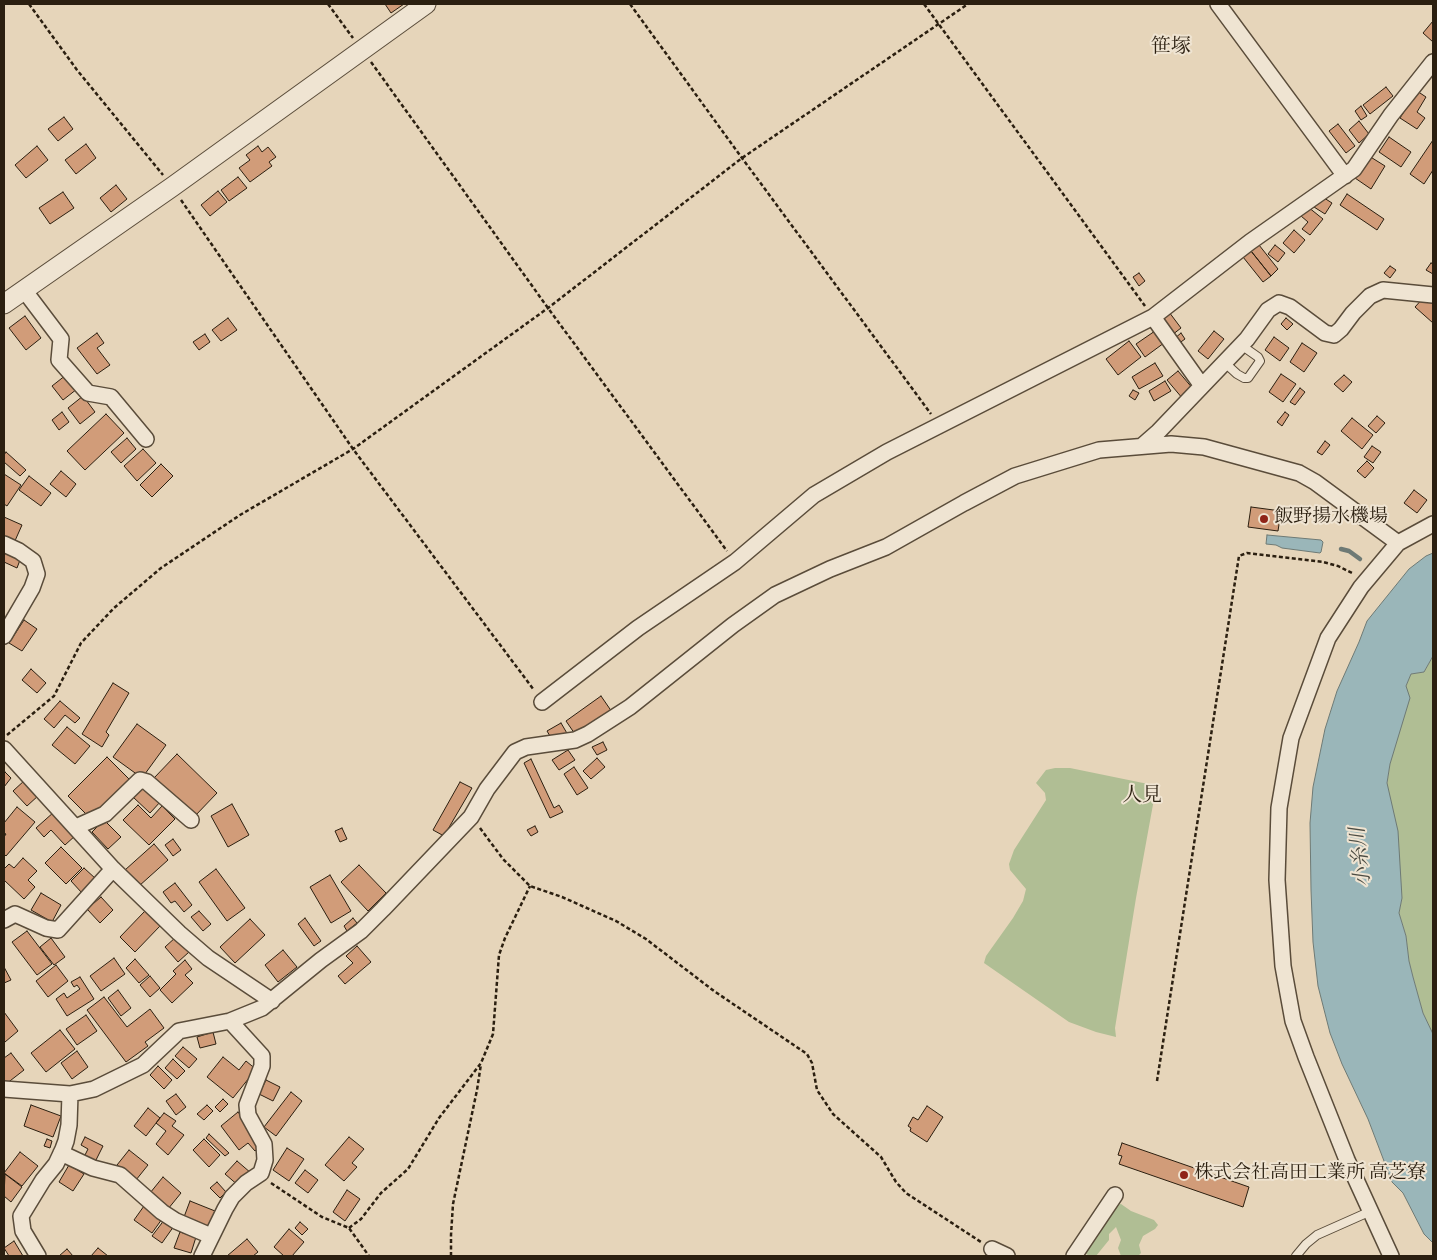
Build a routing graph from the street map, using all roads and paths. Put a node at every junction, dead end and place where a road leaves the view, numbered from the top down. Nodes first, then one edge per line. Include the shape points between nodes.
1 (29, 4) edge
2 (328, 4) edge
3 (426, 4) edge
4 (630, 4) edge
5 (924, 4) edge
6 (968, 4) edge
7 (1218, 4) edge
8 (939, 24) junction
9 (365, 54) junction
10 (1433, 62) edge
11 (742, 158) junction
12 (1345, 176) junction
13 (172, 187) junction
14 (24, 290) junction
15 (1433, 295) edge
16 (4, 304) edge
17 (548, 308) junction
18 (1154, 317) junction
19 (1241, 345) junction
20 (1224, 362) junction
21 (1202, 386) junction
22 (940, 425) junction
23 (146, 439) dead end
24 (1142, 446) junction
25 (353, 449) junction
26 (1433, 524) edge
27 (1398, 542) junction
28 (4, 544) edge
29 (735, 562) junction
30 (1365, 582) junction
31 (4, 636) edge
32 (542, 702) joint
33 (4, 738) edge
34 (4, 749) edge
35 (471, 817) junction
36 (191, 820) dead end
37 (76, 827) junction
38 (113, 869) junction
39 (530, 886) junction
40 (4, 920) edge
41 (272, 1001) junction
42 (230, 1021) junction
43 (481, 1063) junction
44 (1157, 1081) dead end
45 (4, 1089) edge
46 (70, 1094) junction
47 (61, 1153) junction
48 (261, 1173) junction
49 (1115, 1195) dead end
50 (1370, 1211) junction
51 (349, 1228) junction
52 (211, 1236) junction
53 (992, 1249) joint
54 (38, 1256) edge
55 (202, 1256) edge
56 (369, 1256) edge
57 (452, 1256) edge
58 (1007, 1256) edge
59 (1074, 1256) edge
60 (1296, 1256) edge
61 (1391, 1256) edge

1 - 13 path via 77,70
2 - 9 path
3 - 9 street
4 - 11 path
5 - 8 path
6 - 8 path
7 - 12 street
8 - 11 path
8 - 18 path
9 - 13 street
9 - 17 path
10 - 12 street via 1354,169
11 - 17 path
11 - 22 path
12 - 18 street via 1250,242
13 - 14 street
13 - 25 path
14 - 16 street
14 - 23 street via 61,339 59,360 88,393 111,397
15 - 19 street via 1383,290 1370,296 1334,335 1325,333 1290,307 1279,303 1268,310
17 - 25 path
17 - 29 path
18 - 21 street
18 - 22 street
19 - 20 street
19 - 20 lane via 1260,361 1248,378 1237,374
20 - 21 street
21 - 24 street
22 - 29 street via 814,495
24 - 27 street via 1204,447 1299,473
24 - 35 street via 1099,450 1015,476 886,547 775,595 732,625 630,707 588,734 575,740 526,747 515,752
25 - 32 path
25 - 33 path via 240,515 161,568 114,608 81,643 54,696
26 - 27 street
27 - 30 street
28 - 31 street via 33,562 37,574
29 - 32 street via 638,628
30 - 44 path via 1338,566 1323,562 1247,553 1239,556
30 - 50 street via 1328,638 1291,738 1279,808 1277,880 1283,966 1293,1021
34 - 37 street
35 - 39 path
35 - 41 street via 362,931
36 - 37 street via 147,782 140,780 105,814
37 - 38 street
38 - 40 street via 58,930 15,914
38 - 41 street via 208,958
39 - 43 path via 500,955 493,1034
39 - 53 path via 616,921 646,939 714,991 807,1054 822,1100 881,1157 906,1193
41 - 42 street
42 - 46 street via 179,1031 142,1065 94,1089
42 - 48 street via 262,1056 262,1066 248,1105 248,1115 264,1144 265,1160
43 - 51 path via 440,1118 408,1169 380,1193 361,1219
43 - 57 path via 453,1204
45 - 46 street
46 - 47 street via 66,1141
47 - 52 street via 120,1176 162,1212
47 - 54 street via 21,1216 23,1231
48 - 51 path via 322,1217
48 - 52 street via 232,1197
49 - 59 street
50 - 60 lane via 1317,1235
50 - 61 street
51 - 56 path
52 - 55 street
53 - 58 street

